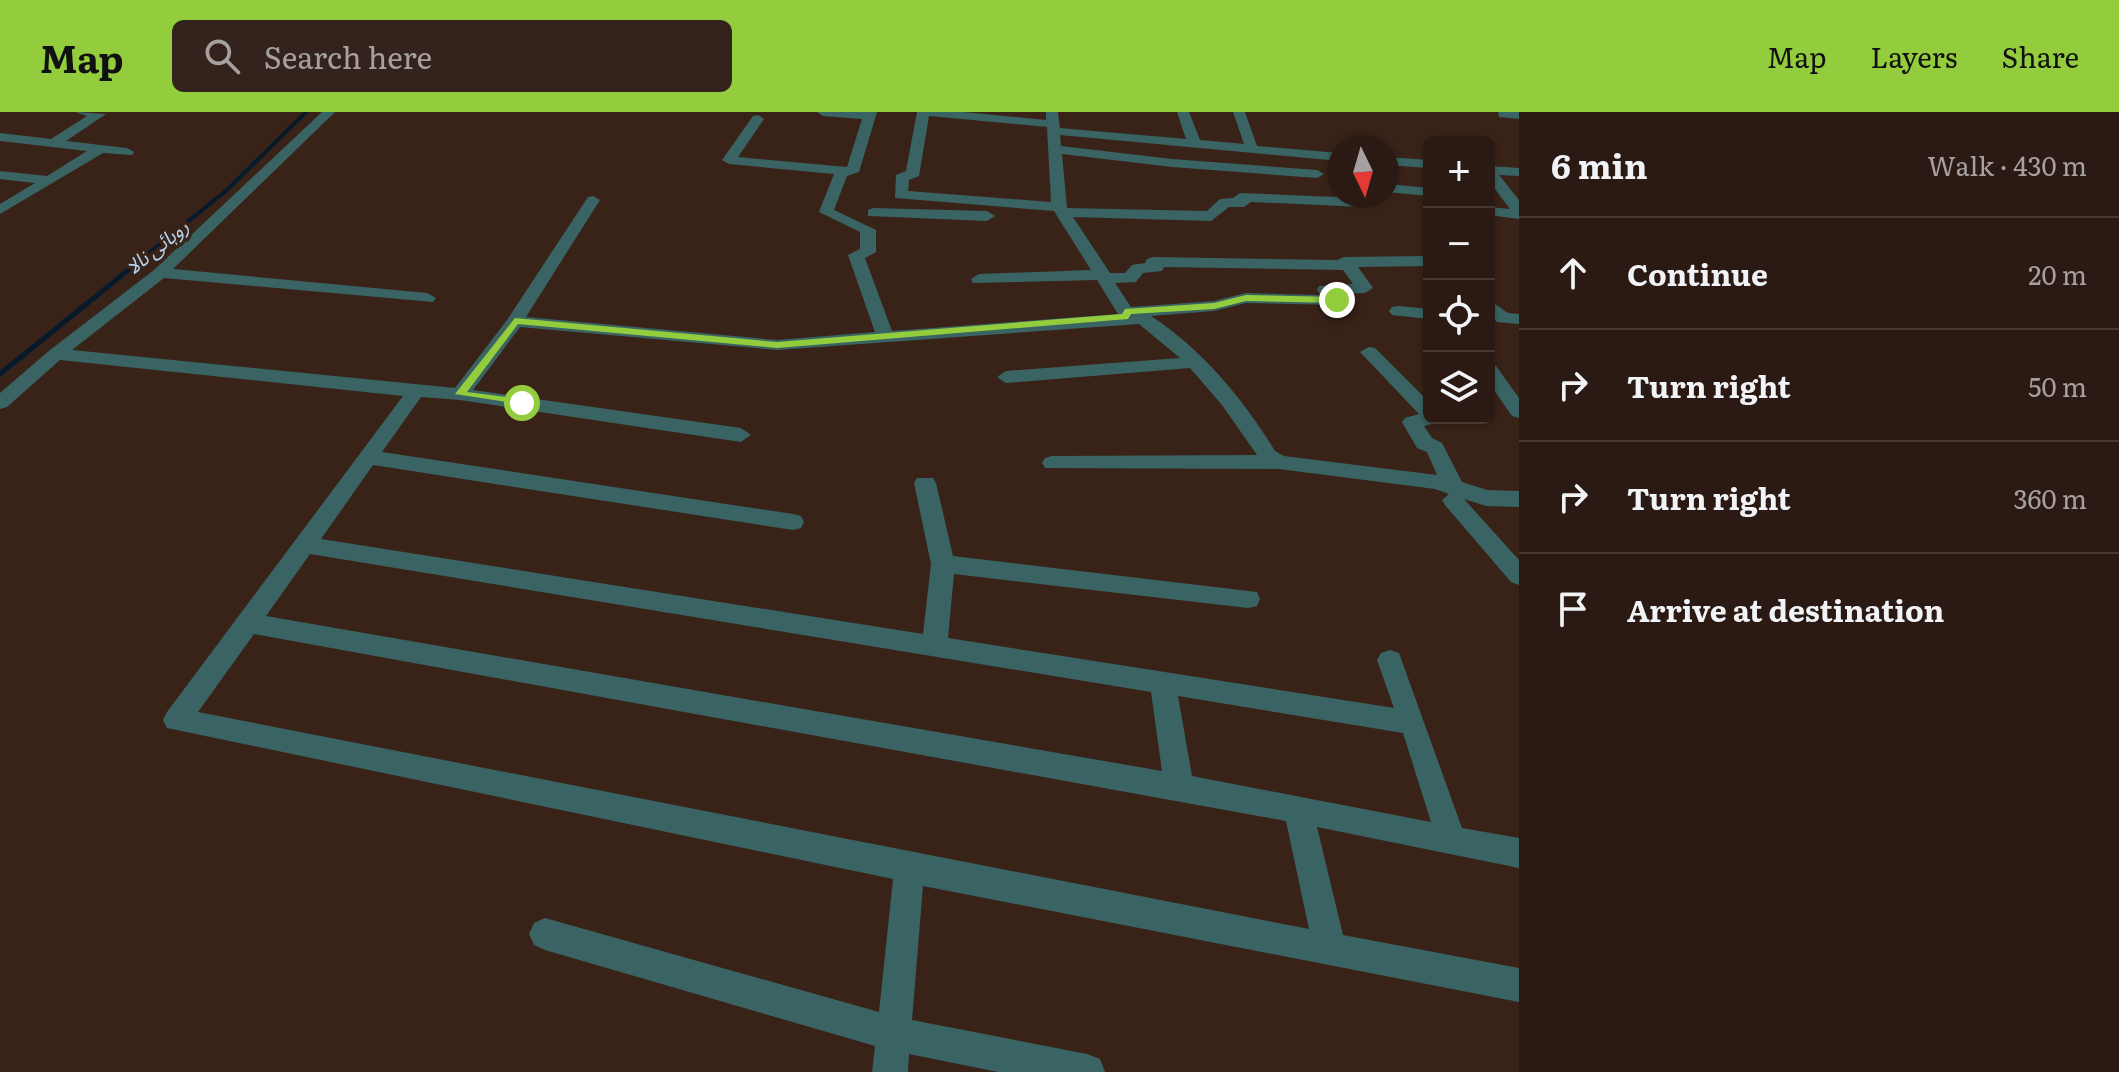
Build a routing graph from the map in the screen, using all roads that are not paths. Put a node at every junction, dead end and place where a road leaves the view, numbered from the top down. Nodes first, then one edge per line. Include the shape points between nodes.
1 (81, 112) edge
2 (329, 112) edge
3 (823, 112) edge
4 (1183, 112) edge
5 (1239, 112) edge
6 (923, 113) edge
7 (870, 114) edge
8 (1503, 114) edge
9 (1519, 115) edge
10 (758, 119) dead end
11 (1053, 122) edge
12 (0, 137) edge
13 (55, 142) junction
14 (1194, 144) junction
15 (1056, 149) junction
16 (1252, 149) junction
17 (99, 150) junction
18 (127, 152) dead end
19 (1327, 156) edge
20 (1399, 162) edge
21 (1423, 164) edge
22 (1495, 170) edge
23 (842, 171) junction
24 (1519, 172) edge
25 (1317, 174) dead end
26 (0, 175) edge
27 (1495, 178) edge
28 (49, 180) junction
29 (1399, 189) edge
30 (1423, 191) edge
31 (593, 200) dead end
32 (1327, 201) edge
33 (0, 210) edge
34 (1495, 211) edge
35 (1519, 212) edge
36 (873, 213) dead end
37 (1065, 214) junction
38 (1423, 261) edge
39 (1348, 265) junction
40 (160, 273) junction
41 (1104, 277) junction
42 (979, 279) dead end
43 (427, 298) dead end
44 (1398, 311) dead end
45 (1495, 311) edge
46 (1423, 313) edge
47 (1126, 314) junction
48 (1519, 319) edge
49 (515, 321) junction
50 (885, 336) junction
51 (1369, 352) dead end
52 (56, 354) junction
53 (1195, 362) junction
54 (1006, 377) dead end
55 (1495, 378) edge
56 (416, 391) junction
57 (460, 394) junction
58 (0, 403) edge
59 (1423, 407) edge
60 (1519, 412) edge
61 (1423, 420) edge
62 (741, 435) dead end
63 (367, 457) junction
64 (1279, 462) junction
65 (1052, 463) dead end
66 (925, 483) dead end
67 (1453, 492) junction
68 (1519, 499) edge
69 (793, 522) dead end
70 (304, 545) junction
71 (943, 564) junction
72 (1519, 576) edge
73 (1248, 599) dead end
74 (248, 623) junction
75 (934, 647) junction
76 (1390, 660) dead end
77 (1163, 683) junction
78 (1413, 723) junction
79 (1179, 787) junction
80 (1298, 811) junction
81 (1452, 841) junction
82 (1519, 853) edge
83 (909, 868) junction
84 (545, 934) dead end
85 (1330, 949) junction
86 (1519, 985) edge
87 (894, 1034) junction
88 (890, 1072) edge
89 (1087, 1072) edge

1 - 13 street via 100,114
2 - 40 street
3 - 7 street
4 - 14 street
5 - 16 street
6 - 11 street
6 - 37 street via 912,176 903,175 900,195
7 - 23 street via 852,172
8 - 9 street
10 - 23 street via 729,160
11 - 14 street
11 - 15 street
12 - 13 street
13 - 17 street
14 - 16 street
15 - 25 street
15 - 37 street
16 - 19 street
17 - 18 street
17 - 28 street
20 - 21 street
22 - 24 street
23 - 50 street via 826,212 868,230 868,252 856,255
26 - 28 street
27 - 35 street
28 - 33 street
29 - 30 street
31 - 49 street
32 - 37 street via 1240,197 1244,203 1225,202 1211,216
34 - 35 street
36 - 37 street
37 - 41 street
38 - 39 street via 1344,262
39 - 41 street via 1153,262 1156,268 1138,268 1130,278
39 - 47 street via 1365,288 1325,290 1337,300 1246,298
40 - 43 street
40 - 52 street
41 - 42 street
41 - 47 street
44 - 46 street
45 - 48 street via 1503,318
47 - 50 street
47 - 53 street via 1156,325
49 - 50 street via 777,345
49 - 57 street
51 - 59 street
52 - 56 street
52 - 58 street
53 - 54 street
53 - 64 street via 1268,456
55 - 60 street
56 - 57 street
56 - 63 street
57 - 62 street
61 - 67 street via 1412,422 1424,443 1435,448
63 - 69 street
63 - 70 street
64 - 65 street
64 - 67 street
66 - 71 street
67 - 68 street
67 - 72 street
70 - 74 street
70 - 75 street
71 - 73 street
71 - 75 street
74 - 79 street
74 - 83 street via 177,720
75 - 77 street
76 - 78 street
77 - 78 street
77 - 79 street
78 - 81 street
79 - 80 street
80 - 81 street
80 - 85 street
81 - 82 street
83 - 85 street
83 - 87 street
84 - 87 street
85 - 86 street
87 - 88 street
87 - 89 street

